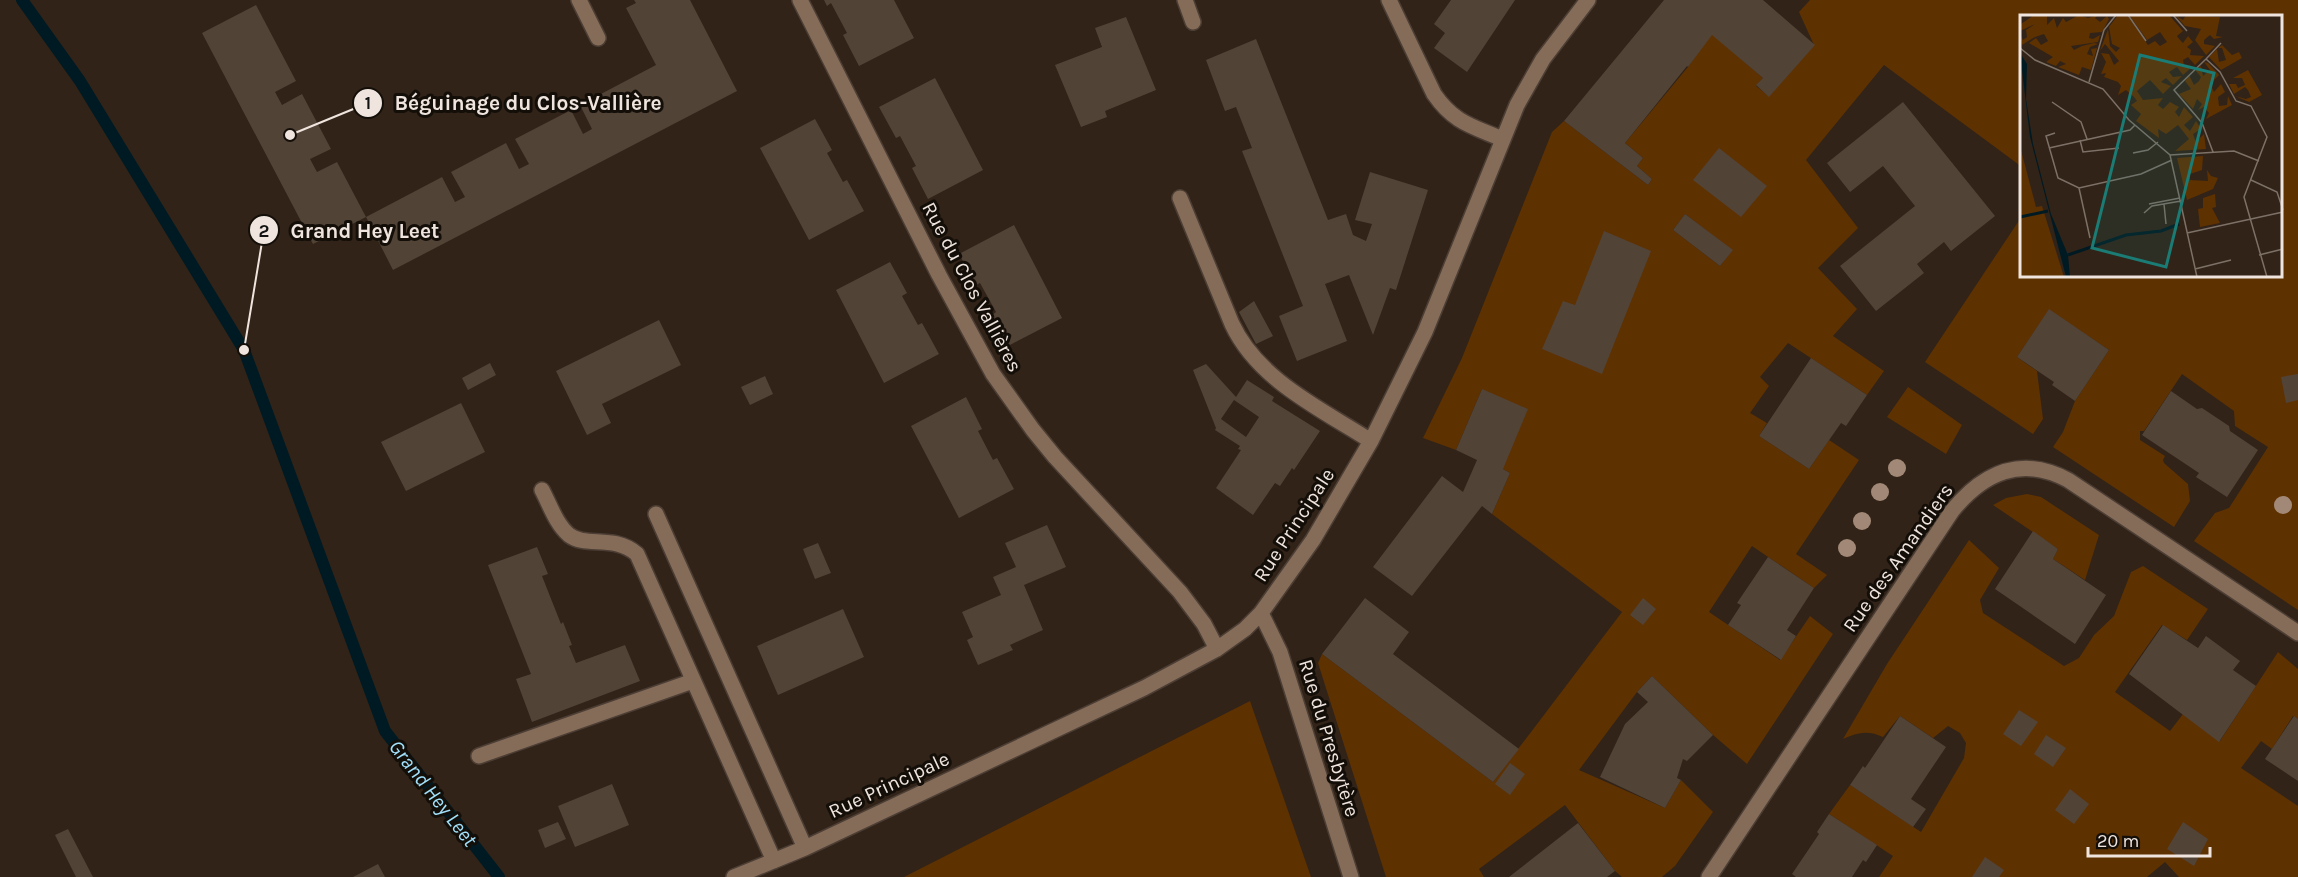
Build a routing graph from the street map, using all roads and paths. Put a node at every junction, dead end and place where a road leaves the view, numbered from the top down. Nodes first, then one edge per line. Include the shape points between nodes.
1 (579, 0) edge
2 (800, 0) edge
3 (1185, 0) edge
4 (1389, 0) edge
5 (1588, 0) edge
6 (1193, 22) dead end
7 (598, 38) dead end
8 (1502, 139) junction
9 (1180, 198) dead end
10 (1371, 441) junction
11 (542, 490) dead end
12 (656, 514) dead end
13 (1261, 613) junction
14 (2298, 633) edge
15 (1216, 649) junction
16 (693, 681) junction
17 (479, 756) dead end
18 (805, 848) junction
19 (774, 861) junction
20 (734, 877) edge
21 (1351, 877) edge
22 (1709, 877) edge

1 - 7 street
2 - 15 street, Rue du Clos Vallières via 993,374 1055,456 1180,592 1204,624
3 - 6 street
4 - 8 street via 1443,107 1452,117
5 - 8 street, Rue Principale via 1543,58
8 - 10 street, Rue Principale via 1425,332
9 - 10 street via 1241,343 1281,382
10 - 13 street, Rue Principale via 1318,532
11 - 16 street via 568,534 576,539 615,542 637,554
12 - 18 street
13 - 15 street, Rue Principale
13 - 21 street, Rue du Presbytère via 1280,652
14 - 22 street, Rue des Amandiers via 2068,480 2042,469 2014,468 2002,472 1976,485 1952,511
15 - 18 street, Rue Principale via 1020,748
16 - 17 street
16 - 19 street
18 - 19 street, Rue Principale
19 - 20 street, Rue Principale

